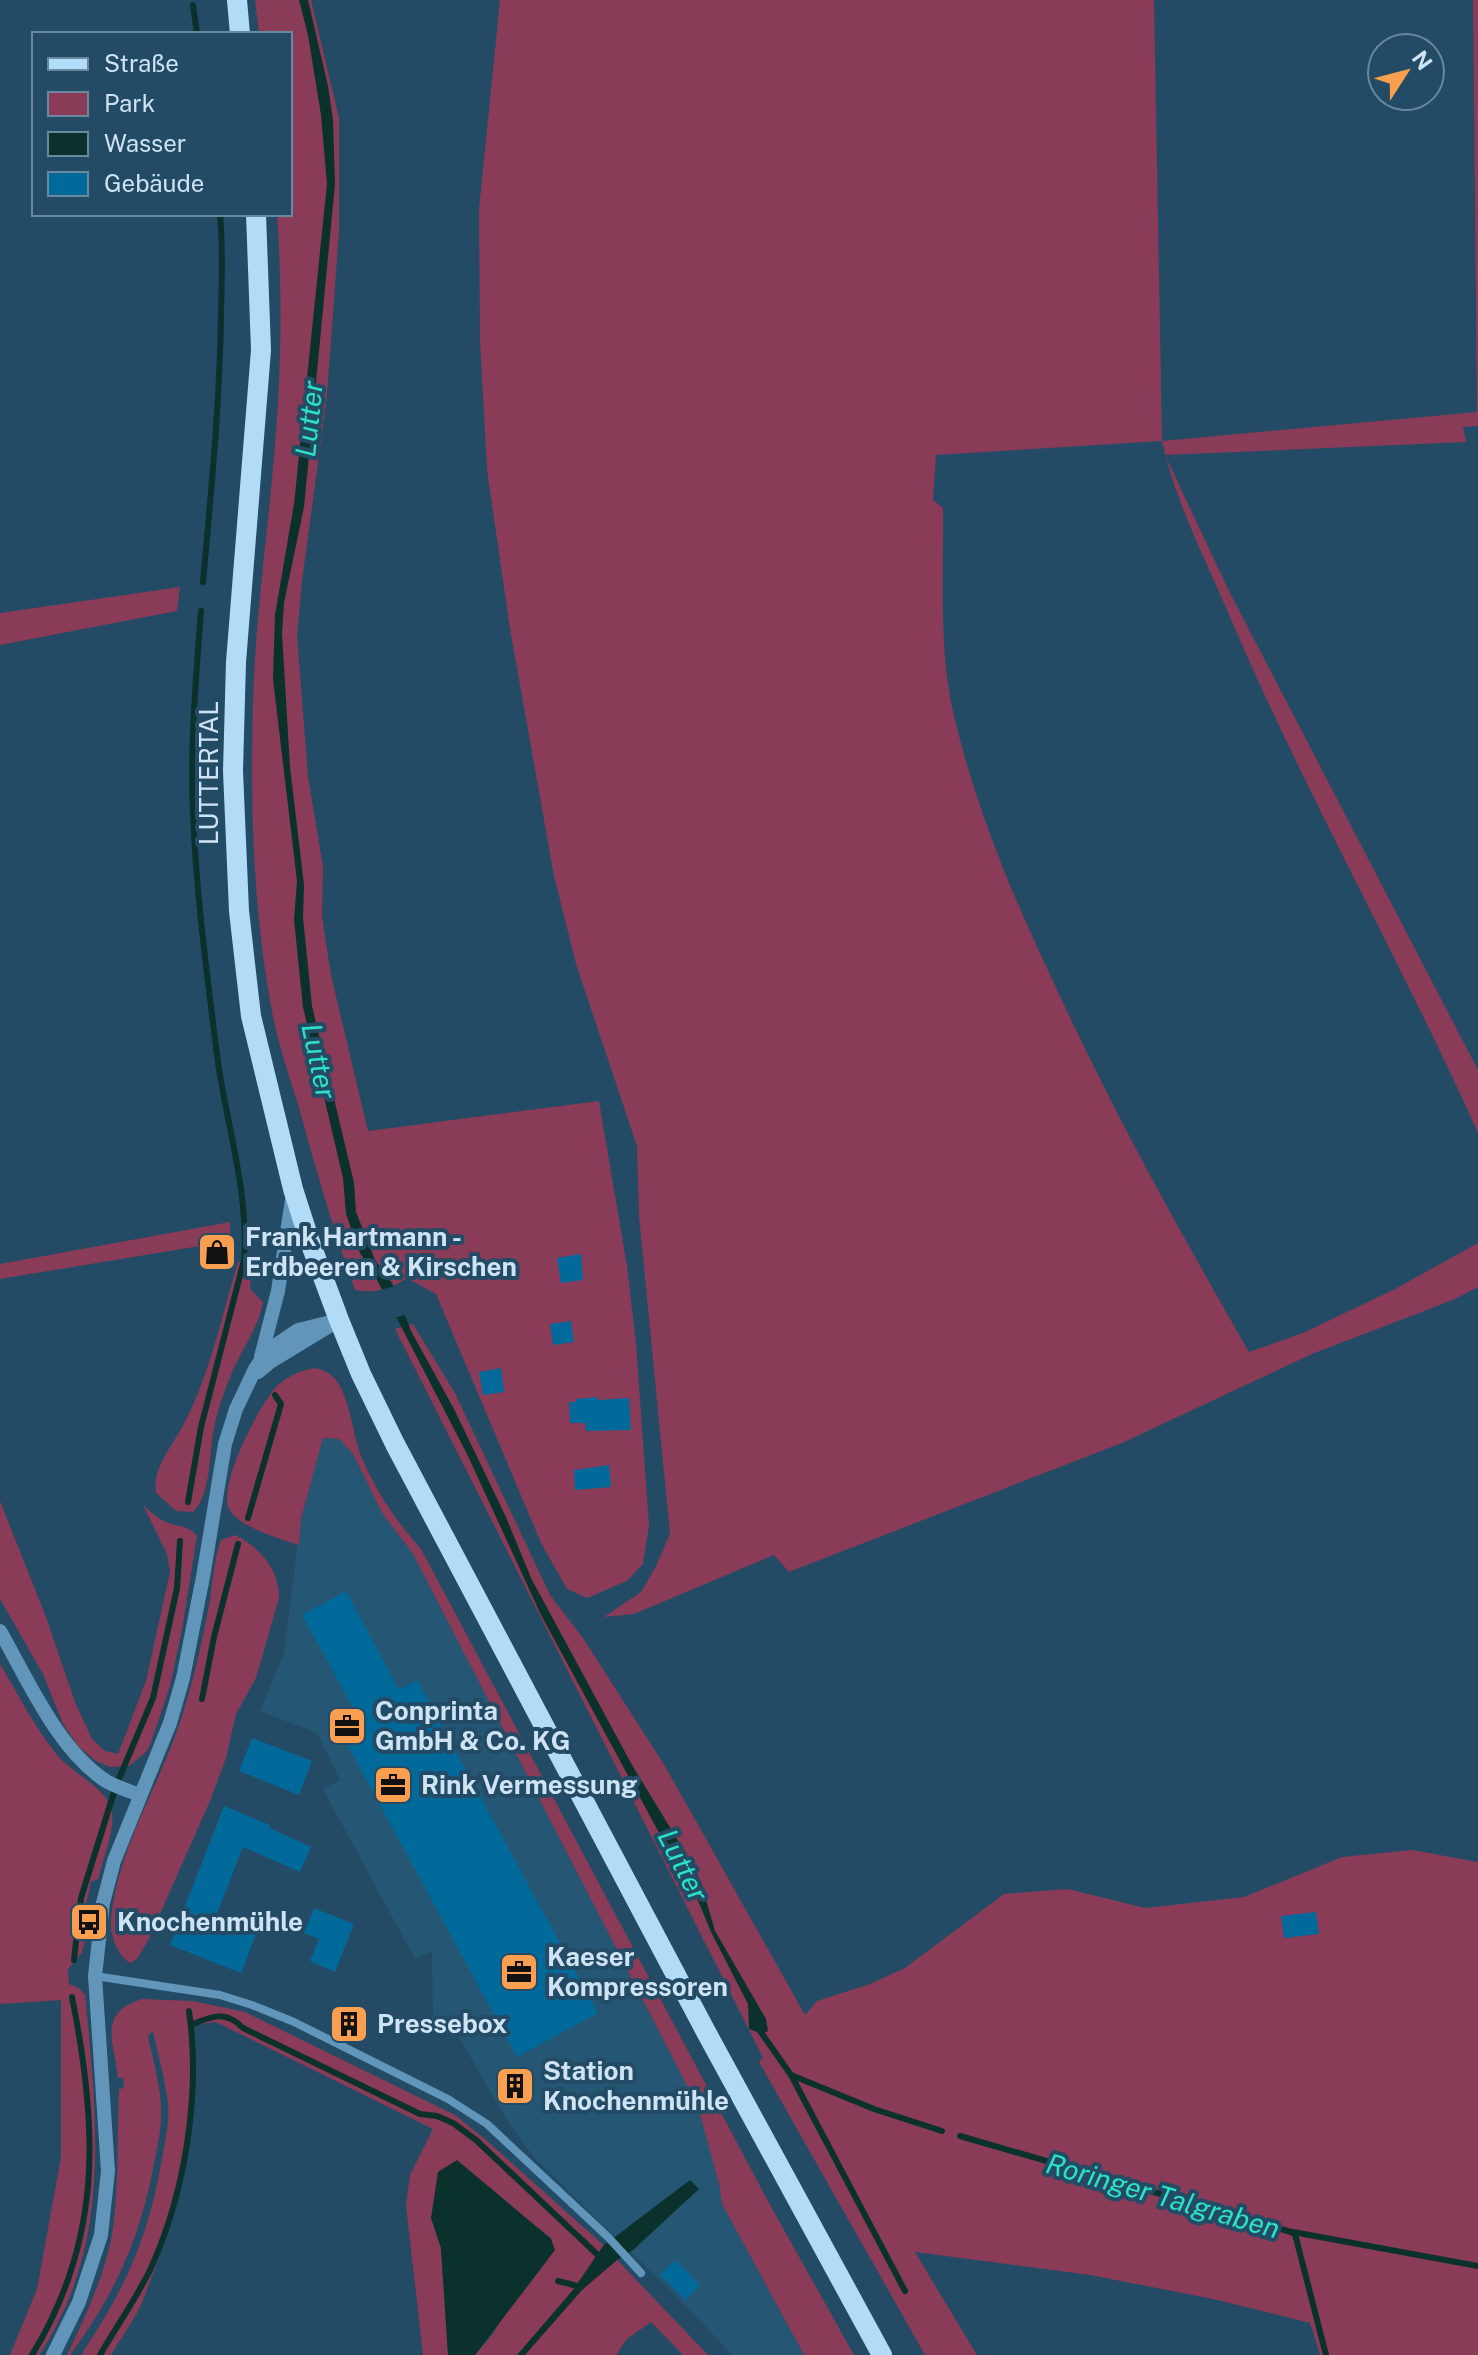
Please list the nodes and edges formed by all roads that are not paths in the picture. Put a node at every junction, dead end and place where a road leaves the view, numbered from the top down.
1 (237, 0) edge
2 (240, 32) edge
3 (256, 216) edge
4 (293, 1189) junction
5 (339, 1320) junction
6 (261, 1359) junction
7 (253, 1378) junction
8 (0, 1631) edge
9 (140, 1795) junction
10 (95, 1976) junction
11 (641, 2273) dead end
12 (53, 2355) edge
13 (882, 2355) edge

1 - 2 main road
3 - 4 main road, LUTTERTAL
4 - 5 main road, LUTTERTAL
4 - 6 street
5 - 6 street
5 - 7 street
5 - 13 main road, LUTTERTAL
6 - 7 street
7 - 9 street
8 - 9 street
9 - 10 street
10 - 11 street
10 - 12 street

